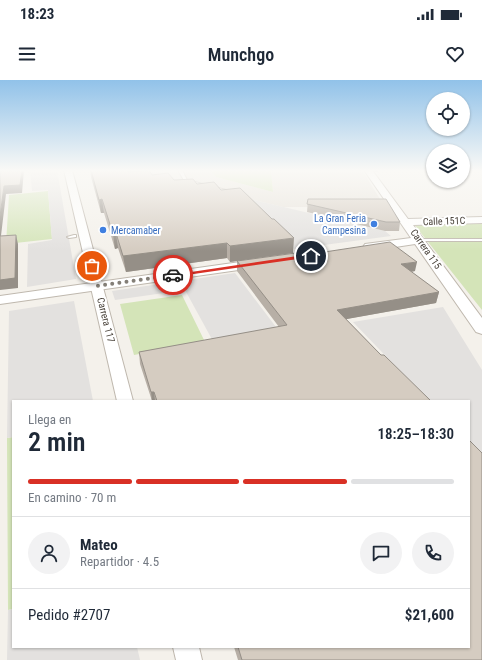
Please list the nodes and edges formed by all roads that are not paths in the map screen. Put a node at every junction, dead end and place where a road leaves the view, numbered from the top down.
1 (75, 197) edge
2 (388, 197) edge
3 (482, 220) edge
4 (406, 222) junction
5 (419, 240) junction
6 (482, 240) edge
7 (357, 249) edge
8 (301, 252) edge
9 (318, 255) edge
10 (273, 261) edge
11 (97, 286) junction
12 (0, 300) edge
13 (482, 330) edge
14 (125, 400) edge
15 (186, 648) edge
16 (189, 660) edge

1 - 11 street, Carrera 117
2 - 4 street, Carrera 115
3 - 4 street, Calle 151C
4 - 5 street, Carrera 115
5 - 6 lane
5 - 7 street
5 - 13 street, Carrera 115
8 - 9 street
10 - 11 street
11 - 12 street
11 - 14 street, Carrera 117
15 - 16 street

